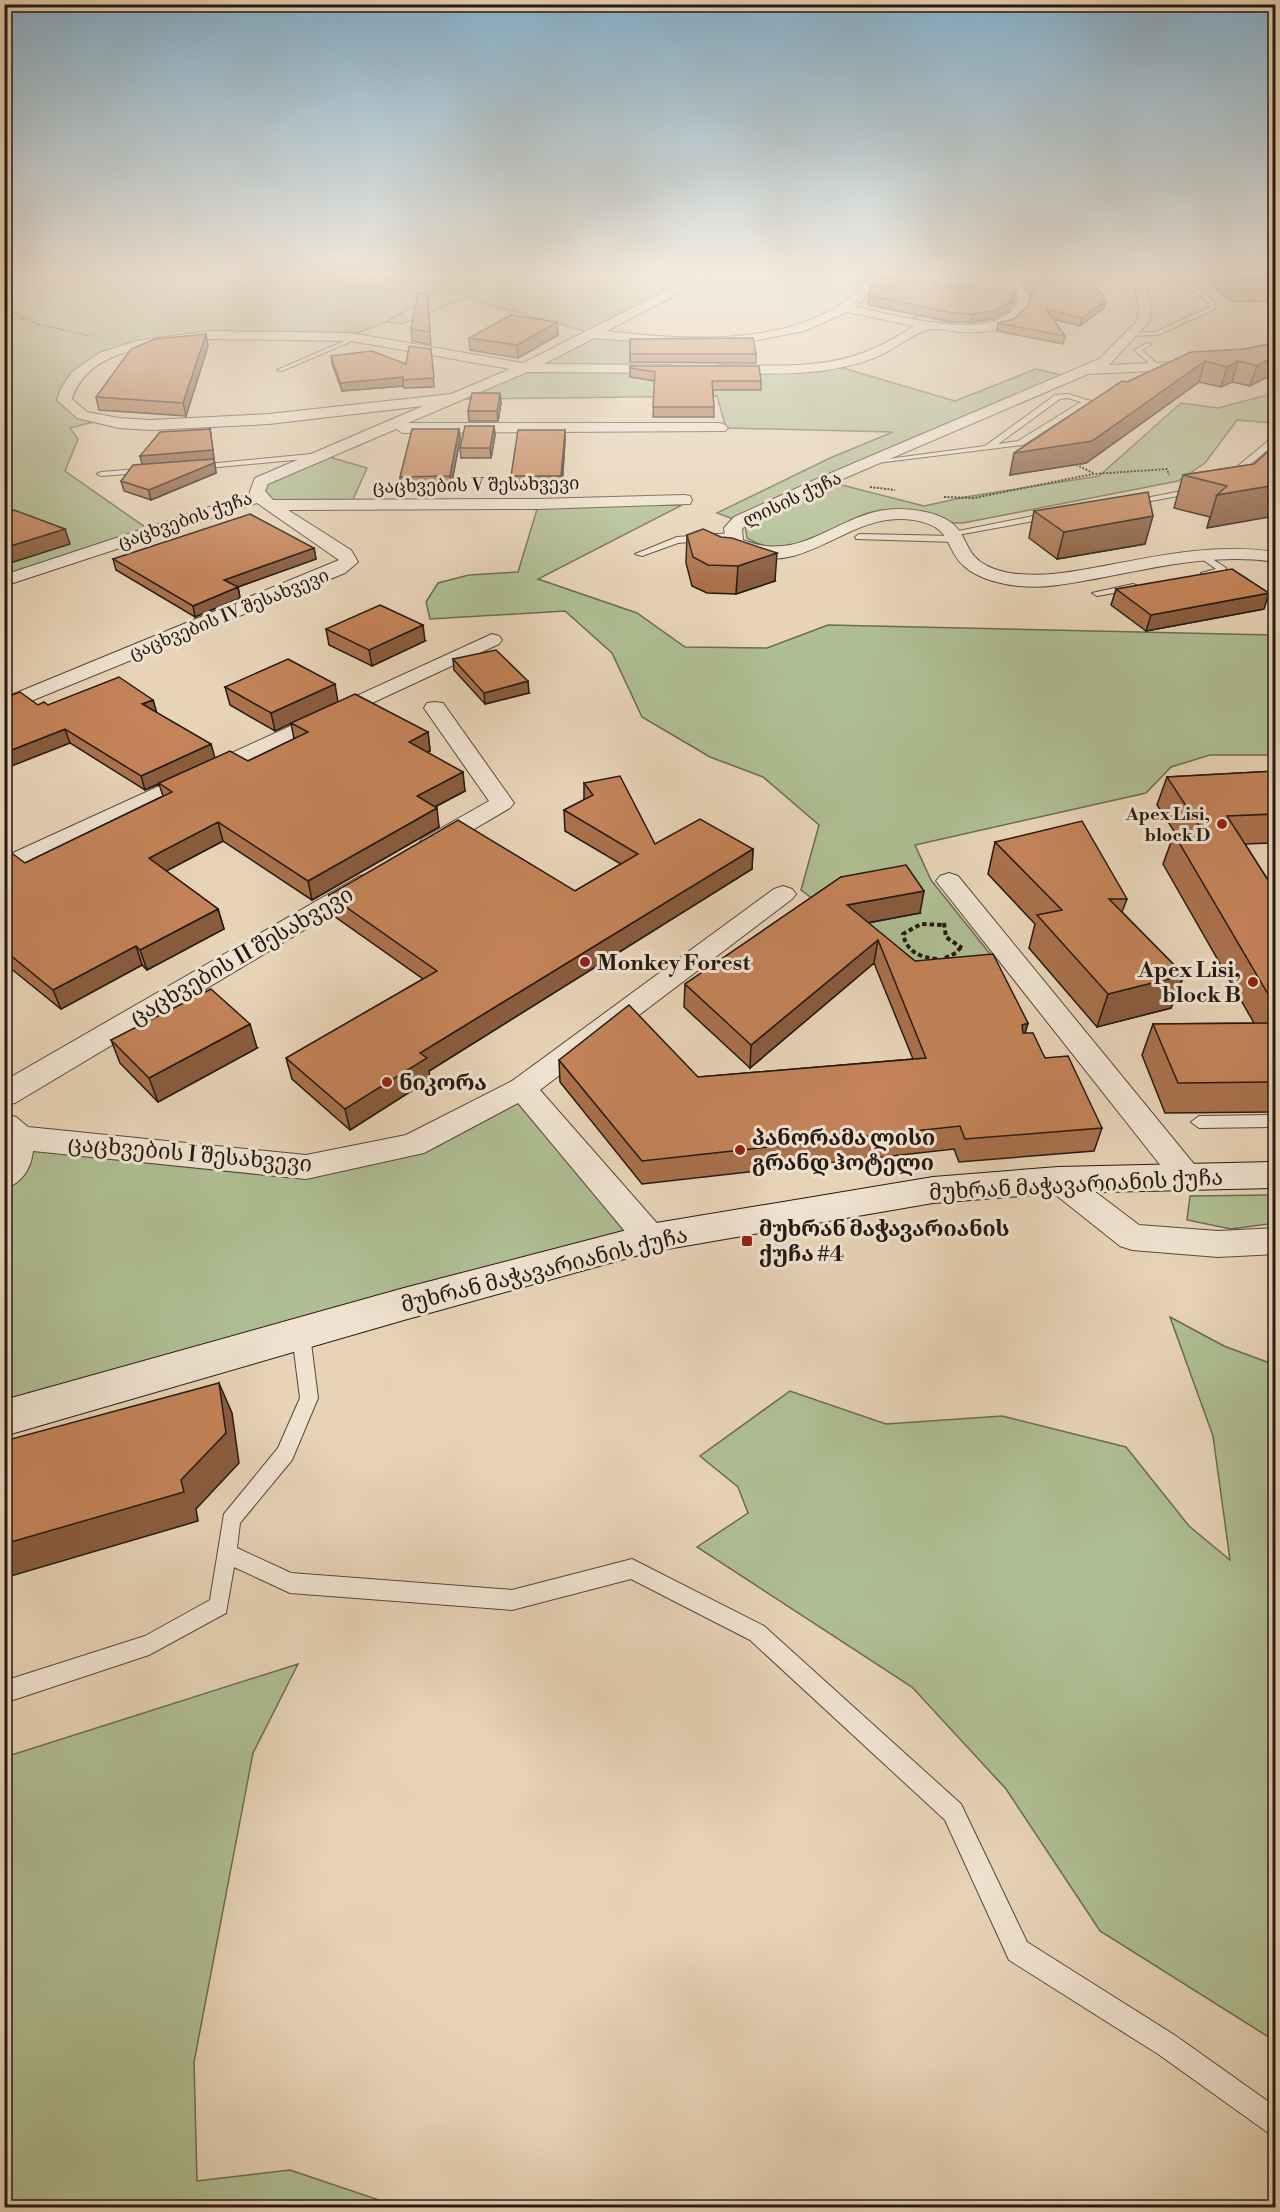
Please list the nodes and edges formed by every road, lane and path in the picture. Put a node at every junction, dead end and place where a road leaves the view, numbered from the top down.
1 (77, 377) edge
2 (504, 377) edge
3 (1067, 377) edge
4 (458, 398) junction
5 (388, 428) junction
6 (720, 428) dead end
7 (1275, 439) edge
8 (987, 448) junction
9 (322, 455) junction
10 (877, 461) junction
11 (1068, 461) edge
12 (183, 468) edge
13 (160, 470) edge
14 (101, 474) dead end
15 (1093, 474) junction
16 (1162, 479) dead end
17 (825, 481) junction
18 (1222, 483) edge
19 (1210, 488) dead end
20 (901, 491) dead end
21 (942, 497) dead end
22 (265, 500) junction
23 (684, 500) dead end
24 (1116, 504) edge
25 (1058, 514) edge
26 (732, 536) junction
27 (954, 536) junction
28 (859, 537) dead end
29 (639, 554) dead end
30 (1202, 555) junction
31 (1275, 557) edge
32 (1198, 576) edge
33 (4, 581) edge
34 (1142, 585) edge
35 (1097, 593) dead end
36 (492, 640) dead end
37 (4, 706) edge
38 (435, 708) dead end
39 (4, 867) edge
40 (949, 881) dead end
41 (783, 894) dead end
42 (943, 925) dead end
43 (961, 947) dead end
44 (522, 1089) junction
45 (4, 1095) edge
46 (1275, 1121) edge
47 (1199, 1122) edge
48 (12, 1131) edge
49 (1275, 1175) edge
50 (4, 1177) edge
51 (1187, 1177) junction
52 (1058, 1180) junction
53 (650, 1238) junction
54 (1275, 1241) edge
55 (301, 1335) junction
56 (4, 1418) edge
57 (226, 1553) junction
58 (4, 1692) edge
59 (1275, 2123) edge

1 - 4 street
2 - 4 street, ცაცხვების ქუჩა
3 - 10 street, ლისის ქუჩა
4 - 5 street, ცაცხვების ქუჩა
5 - 6 street
5 - 9 street, ცაცხვების ქუჩა
7 - 18 lane
8 - 8 lane
8 - 10 lane
9 - 12 lane
9 - 22 street, ცაცხვების ქუჩა
10 - 17 street, ლისის ქუჩა
11 - 15 path
13 - 14 lane
15 - 16 path
15 - 21 path
17 - 20 path
17 - 26 street, ლისის ქუჩა
19 - 24 lane
22 - 23 street, ცაცხვების V შესახვევი
22 - 33 street, ცაცხვების ქუჩა
22 - 37 street, ცაცხვების IV შესახვევი
25 - 27 lane
26 - 27 street, ლისის ქუჩა
26 - 29 lane
27 - 28 lane
27 - 30 street, ლისის ქუჩა
30 - 31 street, ლისის ქუჩა
30 - 32 lane
34 - 35 lane
36 - 39 street
38 - 45 street, ცაცხვების II შესახვევი
40 - 51 street
41 - 44 street, ცაცხვების I შესახვევი
42 - 43 path
44 - 48 street, ცაცხვების I შესახვევი
44 - 53 street
46 - 47 lane
48 - 50 street
49 - 51 main road, მუხრან მაჭავარიანის ქუჩა
51 - 52 main road, მუხრან მაჭავარიანის ქუჩა
52 - 53 main road, მუხრან მაჭავარიანის ქუჩა
52 - 54 street
53 - 55 main road, მუხრან მაჭავარიანის ქუჩა
55 - 56 main road, მუხრან მაჭავარიანის ქუჩა
55 - 57 lane
57 - 58 lane
57 - 59 lane

